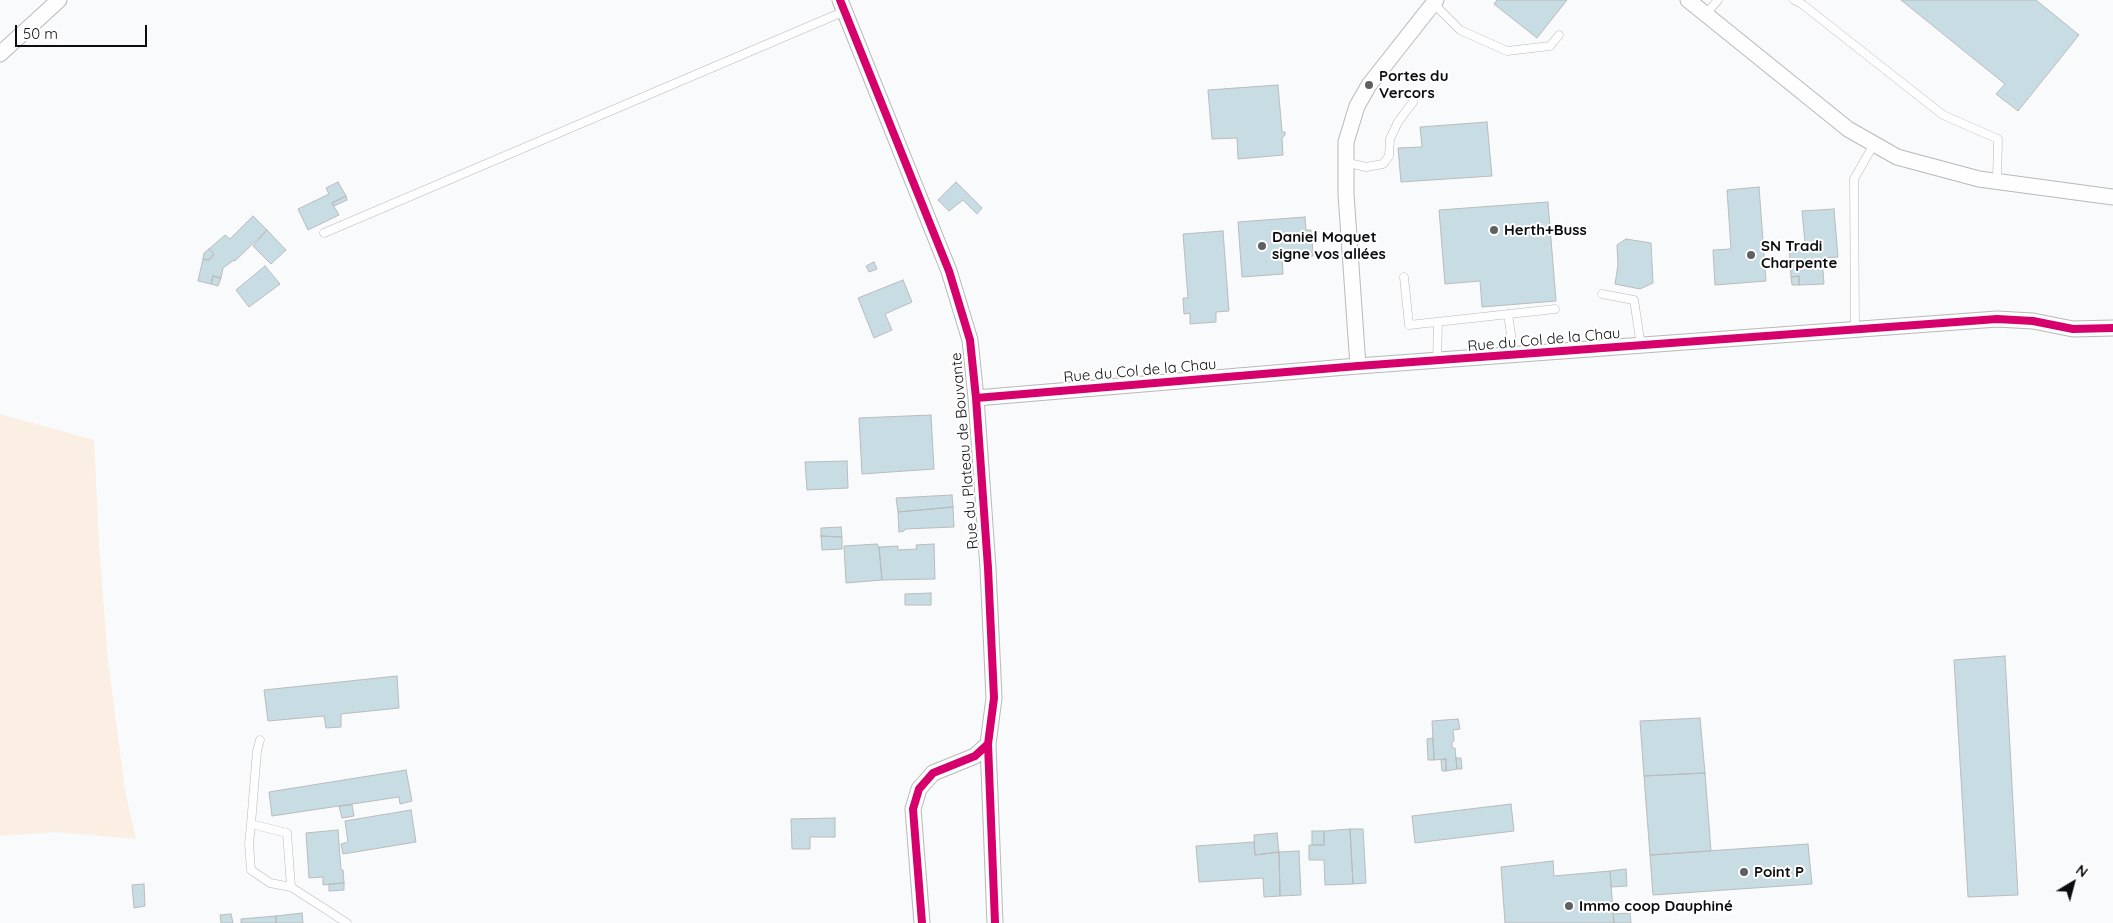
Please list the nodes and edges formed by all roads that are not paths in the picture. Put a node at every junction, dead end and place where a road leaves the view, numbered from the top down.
1 (59, 0) edge
2 (1688, 0) edge
3 (1718, 0) edge
4 (1794, 0) edge
5 (1435, 2) edge
6 (842, 5) edge
7 (1706, 14) junction
8 (1560, 35) dead end
9 (0, 54) edge
10 (1412, 102) dead end
11 (1874, 144) junction
12 (1344, 162) junction
13 (1997, 181) junction
14 (2113, 197) edge
15 (324, 233) dead end
16 (1404, 277) dead end
17 (1602, 294) dead end
18 (1555, 309) dead end
19 (1508, 314) junction
20 (1438, 322) junction
21 (2113, 328) edge
22 (1855, 329) junction
23 (1641, 346) junction
24 (1514, 356) junction
25 (1437, 362) junction
26 (1358, 366) junction
27 (976, 398) junction
28 (260, 740) dead end
29 (988, 744) junction
30 (251, 824) junction
31 (291, 887) junction
32 (347, 923) edge
33 (922, 923) edge
34 (995, 923) edge

1 - 9 street
2 - 7 street
3 - 7 lane
4 - 13 lane
5 - 8 lane
5 - 12 street
6 - 15 lane
6 - 27 street, Rue du Plateau de Bouvante
7 - 11 street
10 - 12 lane
11 - 13 street
11 - 22 lane
12 - 26 street
13 - 14 street
16 - 20 lane
17 - 23 lane
18 - 19 lane
19 - 20 lane
19 - 24 lane
20 - 25 lane
21 - 22 street, Rue du Col de la Chau
22 - 23 street, Rue du Col de la Chau
23 - 24 street, Rue du Col de la Chau
24 - 25 street, Rue du Col de la Chau
25 - 26 street, Rue du Col de la Chau
26 - 27 street, Rue du Col de la Chau
27 - 29 street, Rue du Plateau de Bouvante
28 - 30 lane
29 - 33 street
29 - 34 street, Rue du Plateau de Bouvante
30 - 31 lane
30 - 31 lane
31 - 32 lane

